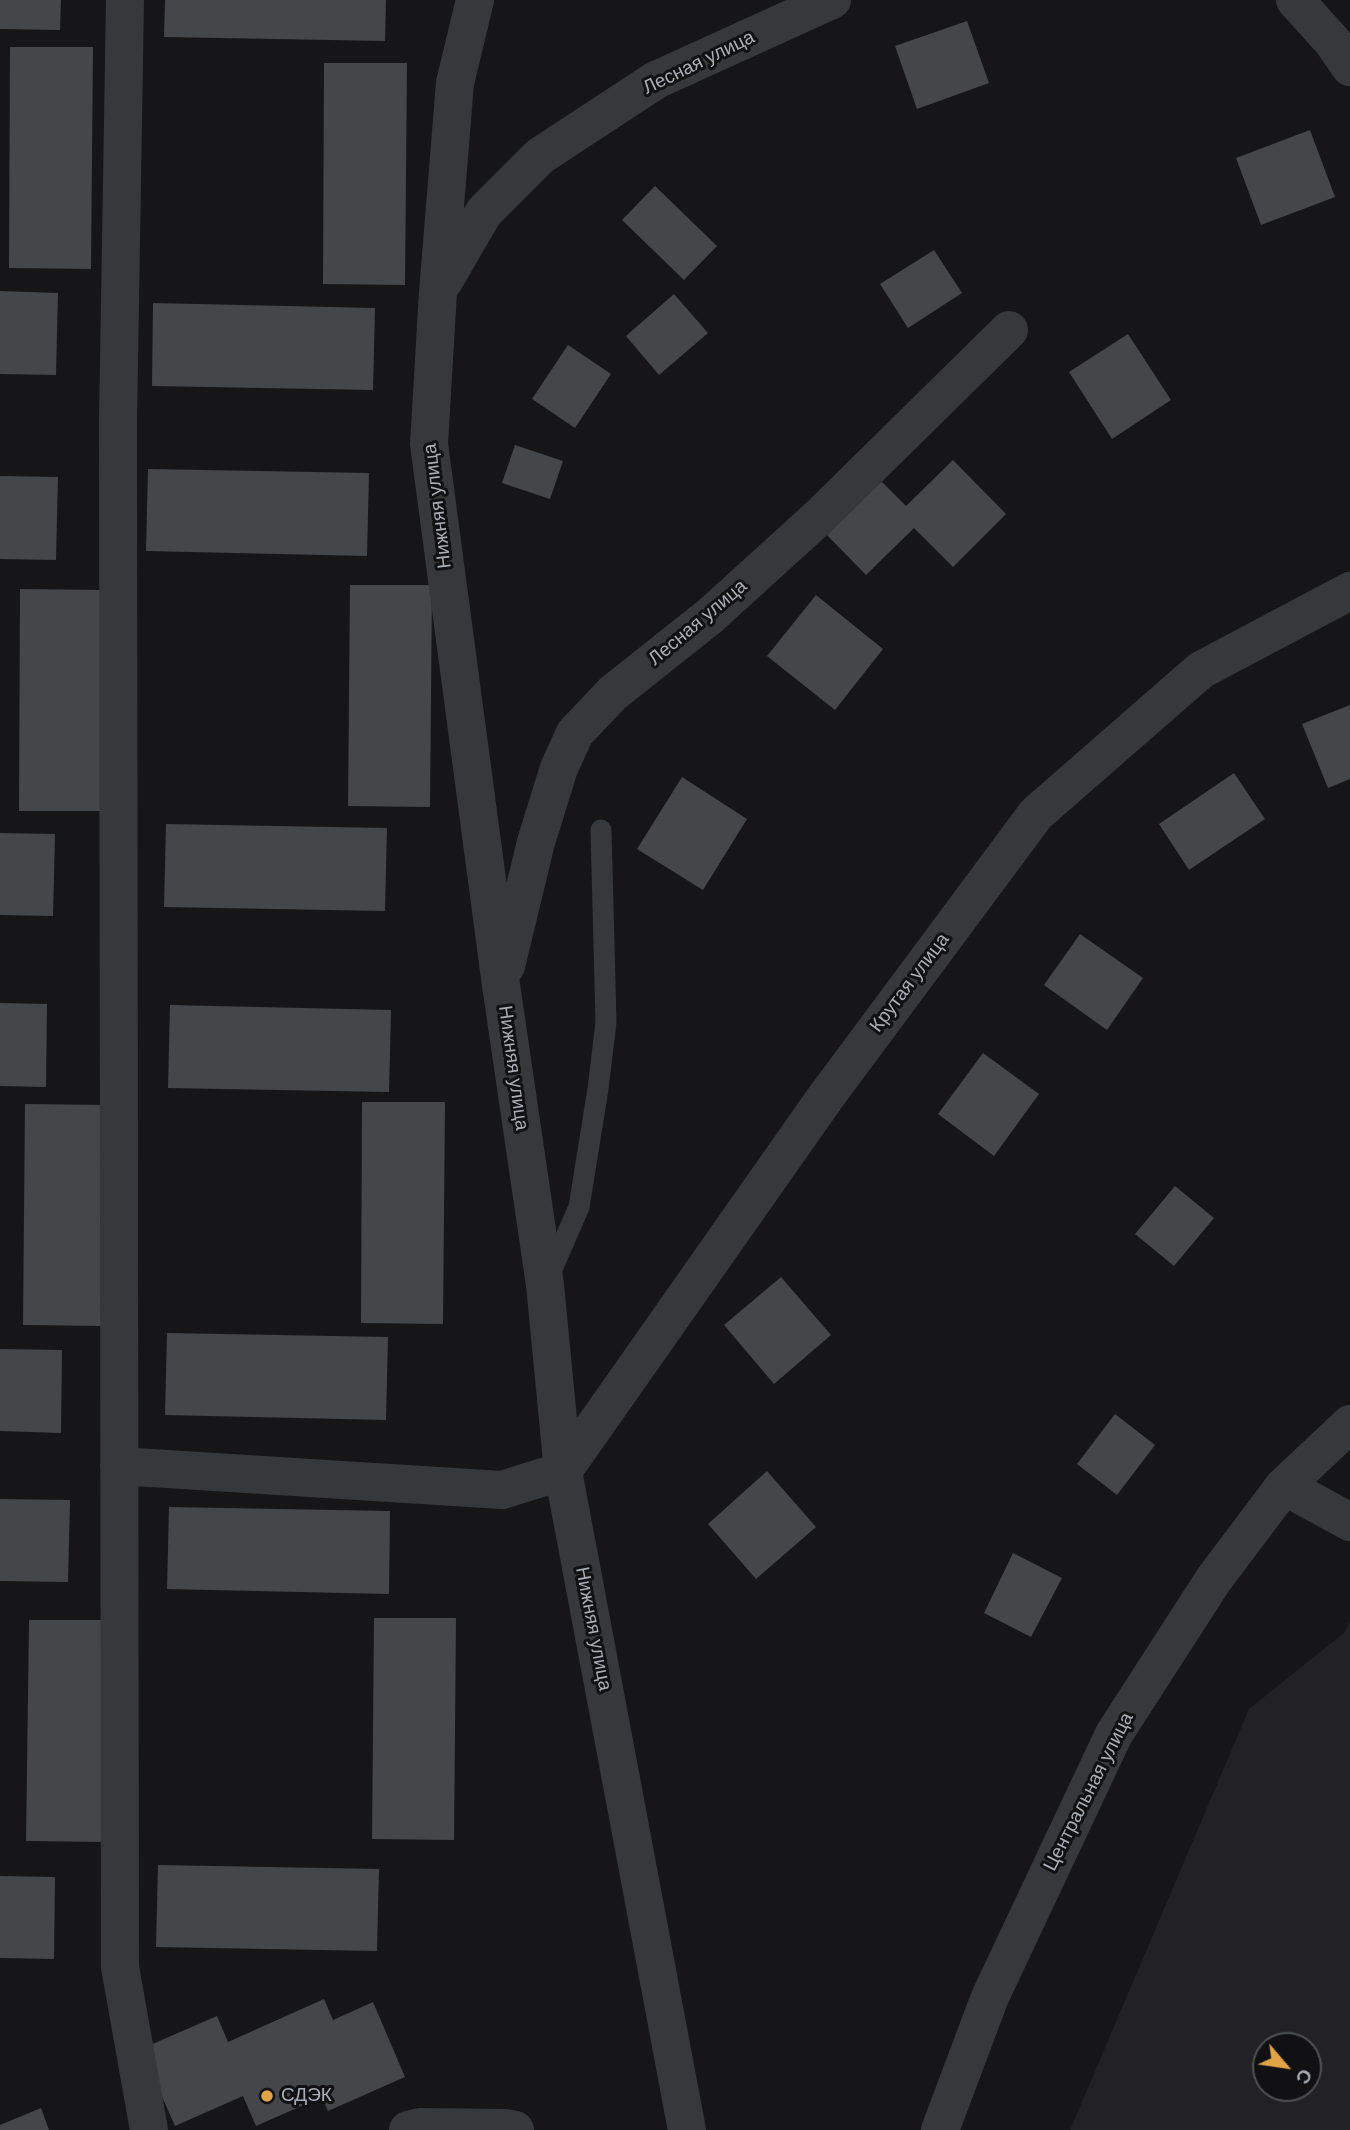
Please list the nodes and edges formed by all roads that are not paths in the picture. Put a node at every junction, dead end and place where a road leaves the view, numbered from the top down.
1 (125, 0) edge
2 (475, 0) edge
3 (832, 0) edge
4 (1295, 0) edge
5 (1350, 67) edge
6 (438, 292) junction
7 (1009, 330) dead end
8 (1350, 591) edge
9 (601, 830) dead end
10 (501, 985) junction
11 (545, 1284) junction
12 (1350, 1424) edge
13 (119, 1466) junction
14 (563, 1471) junction
15 (1284, 1486) junction
16 (1350, 1522) edge
17 (149, 2130) edge
18 (408, 2130) edge
19 (515, 2130) edge
20 (687, 2130) edge
21 (940, 2130) edge

1 - 13 street
2 - 6 street, Нижняя улица
3 - 6 street, Лесная улица
4 - 5 street
6 - 10 street, Нижняя улица
7 - 10 street, Лесная улица
8 - 14 street, Крутая улица
9 - 11 lane
10 - 11 street, Нижняя улица
11 - 14 street, Нижняя улица
12 - 15 street, Центральная улица
13 - 14 street
13 - 17 street
14 - 20 street, Нижняя улица
15 - 16 street
15 - 21 street, Центральная улица
18 - 19 street

